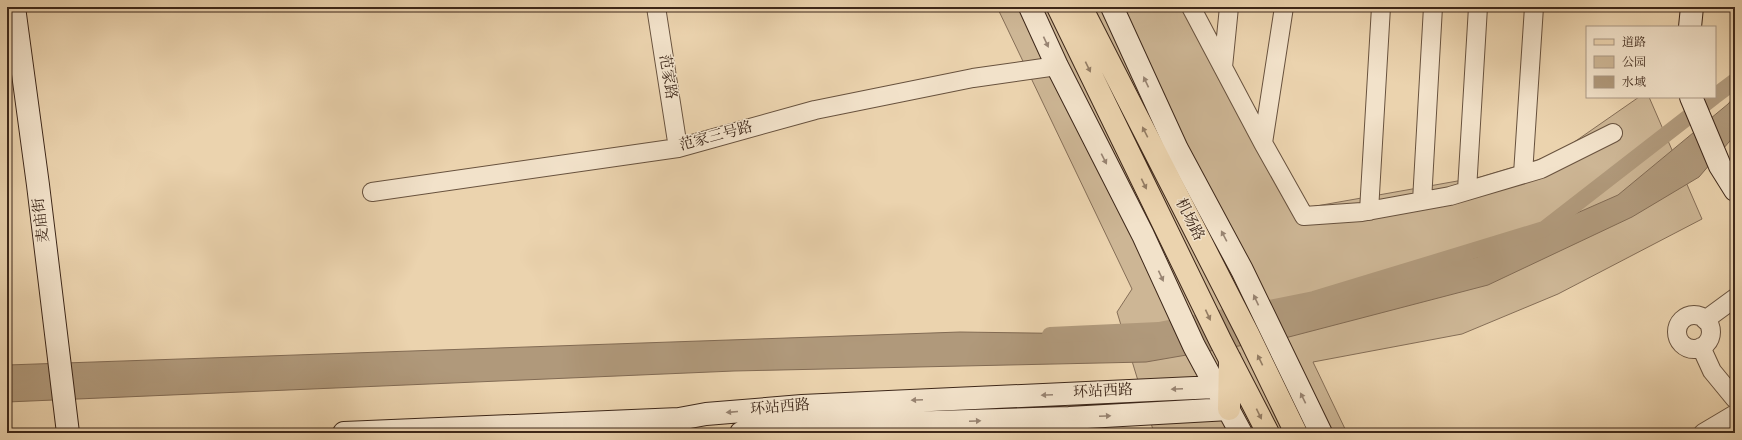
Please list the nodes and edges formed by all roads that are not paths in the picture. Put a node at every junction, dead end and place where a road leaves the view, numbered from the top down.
1 (14, 7) edge
2 (656, 7) edge
3 (1030, 7) edge
4 (1058, 7) edge
5 (1081, 7) edge
6 (1112, 7) edge
7 (1191, 7) edge
8 (1229, 7) edge
9 (1284, 7) edge
10 (1380, 7) edge
11 (1433, 7) edge
12 (1478, 7) edge
13 (1534, 7) edge
14 (1692, 7) edge
15 (1690, 26) edge
16 (1057, 66) junction
17 (1222, 67) junction
18 (1691, 98) edge
19 (1613, 133) dead end
20 (1263, 143) junction
21 (678, 148) junction
22 (1523, 174) junction
23 (1468, 190) junction
24 (1735, 190) edge
25 (372, 192) dead end
26 (1422, 201) junction
27 (1369, 211) junction
28 (1735, 298) edge
29 (1706, 320) junction
30 (1701, 347) junction
31 (1225, 350) junction
32 (1216, 387) junction
33 (1735, 399) edge
34 (1229, 409) junction
35 (1735, 414) edge
36 (707, 424) edge
37 (1070, 425) edge
38 (678, 426) edge
39 (68, 433) edge
40 (344, 433) edge
41 (741, 433) edge
42 (1241, 433) edge
43 (1268, 433) edge
44 (1296, 433) edge
45 (1321, 433) edge
46 (1703, 433) edge

1 - 39 main road, 麦庙街
2 - 21 street, 范家路
3 -> 16 main road
4 -> 31 main road, 机场路
44 -> 5 main road, 机场路
45 -> 6 main road, 机场路
7 - 17 street
8 - 17 street
9 - 20 street
10 - 27 street
11 - 26 street
12 - 23 street
13 - 22 street
14 - 15 main road
16 - 21 street, 范家三号路
16 -> 32 main road
17 - 20 street
18 - 24 main road
19 - 22 street
20 - 27 street
21 - 25 street, 范家三号路
22 - 23 street
23 - 26 street
26 - 27 street
28 - 29 street
29 - 30 street
29 - 30 street
30 - 33 street
31 - 34 main road
31 -> 43 main road, 机场路
32 - 34 main road
32 -> 36 main road, 环站西路
37 -> 34 main road, 环站西路
34 - 42 main road
35 - 46 street
36 - 38 main road, 环站西路
41 -> 37 main road, 环站西路
38 - 40 main road, 环站西路

